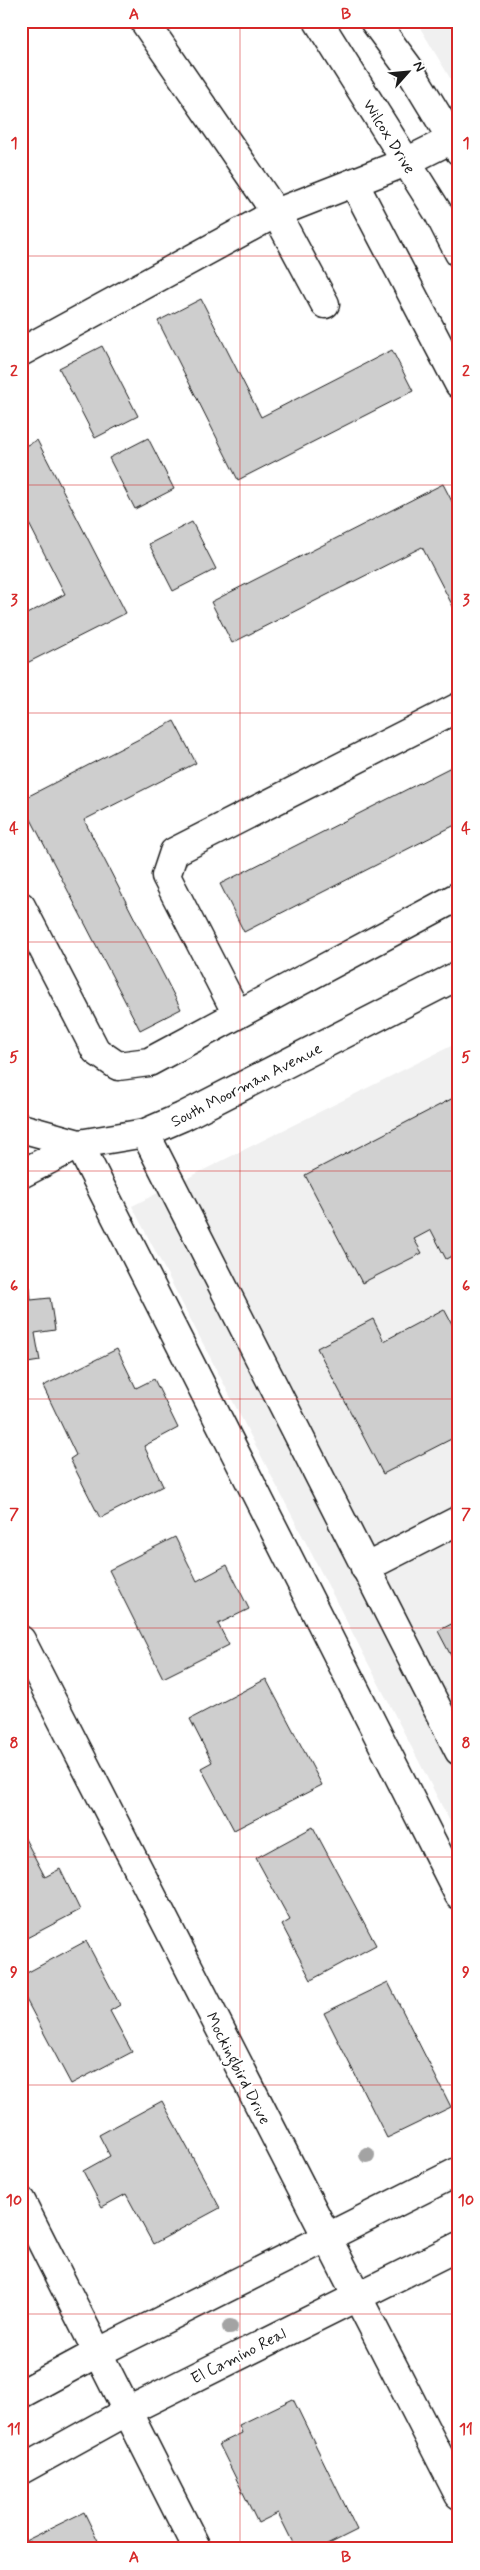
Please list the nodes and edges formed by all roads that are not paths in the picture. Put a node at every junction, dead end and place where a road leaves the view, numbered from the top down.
1 (144, 21) edge
2 (318, 21) edge
3 (374, 21) edge
4 (455, 145) edge
5 (406, 162) junction
6 (354, 183) junction
7 (276, 213) junction
8 (459, 253) edge
9 (326, 304) dead end
10 (21, 352) edge
11 (459, 384) edge
12 (459, 706) edge
13 (459, 896) edge
14 (21, 906) edge
15 (459, 975) edge
16 (237, 1014) junction
17 (21, 1128) edge
18 (144, 1133) junction
19 (79, 1144) junction
20 (21, 1174) edge
21 (459, 1520) edge
22 (365, 1568) junction
23 (21, 1640) edge
24 (459, 1751) edge
25 (459, 1895) edge
26 (459, 2171) edge
27 (21, 2201) edge
28 (326, 2238) junction
29 (459, 2246) edge
30 (355, 2296) junction
31 (97, 2354) junction
32 (21, 2394) edge
33 (126, 2412) junction
34 (21, 2470) edge
35 (459, 2495) edge
36 (196, 2549) edge

1 - 7 street
2 - 5 street, Wilcox Drive
3 - 4 street
4 - 5 street
5 - 6 street
5 - 8 street, Wilcox Drive
6 - 7 street
6 - 11 street
7 - 9 street
7 - 10 street
12 - 16 street
13 - 16 street
14 - 16 street
15 - 18 street, South Moorman Avenue
17 - 19 street, South Moorman Avenue
18 - 19 street, South Moorman Avenue
18 - 22 street
19 - 20 street
19 - 25 street
21 - 22 street
22 - 24 street
23 - 28 street, Mockingbird Drive
26 - 28 street
27 - 31 street
28 - 30 street, Mockingbird Drive
28 - 31 street
29 - 30 street, El Camino Real
30 - 33 street, El Camino Real
30 - 35 street, Mockingbird Drive
31 - 32 street
31 - 33 street
33 - 34 street, El Camino Real
33 - 36 street

